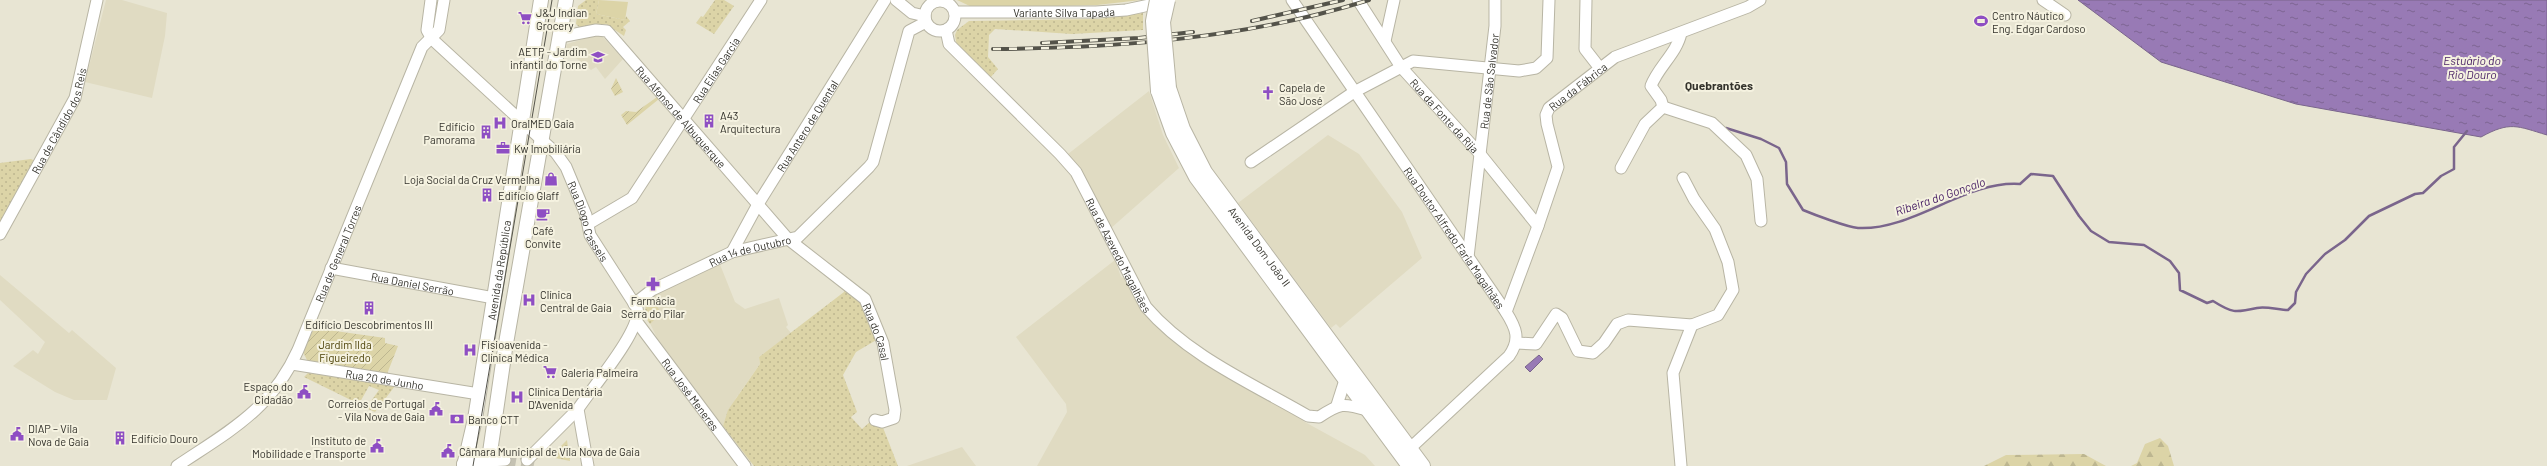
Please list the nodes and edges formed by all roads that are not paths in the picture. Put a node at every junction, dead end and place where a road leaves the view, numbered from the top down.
1 (97, 0) edge
2 (431, 0) edge
3 (444, 0) edge
4 (542, 0) edge
5 (566, 0) edge
6 (761, 0) edge
7 (885, 0) edge
8 (896, 0) edge
9 (1157, 0) edge
10 (1168, 0) edge
11 (1172, 0) edge
12 (1292, 0) edge
13 (1358, 0) edge
14 (1394, 0) edge
15 (1494, 0) edge
16 (1549, 0) edge
17 (1586, 0) edge
18 (1760, 0) edge
19 (2043, 0) edge
20 (944, 1) edge
21 (955, 12) junction
22 (2065, 15) dead end
23 (926, 19) junction
24 (946, 30) junction
25 (1681, 33) junction
26 (560, 37) junction
27 (432, 39) junction
28 (1385, 42) junction
29 (1401, 66) junction
30 (1600, 67) junction
31 (1490, 68) junction
32 (1163, 90) junction
33 (1354, 92) junction
34 (1663, 107) junction
35 (522, 120) junction
36 (684, 120) junction
37 (543, 138) junction
38 (1480, 154) junction
39 (1251, 162) dead end
40 (1622, 168) dead end
41 (1683, 178) dead end
42 (758, 204) junction
43 (1761, 221) dead end
44 (588, 224) junction
45 (1538, 226) junction
46 (0, 234) edge
47 (788, 239) junction
48 (732, 252) junction
49 (1468, 257) junction
50 (331, 268) junction
51 (494, 298) junction
52 (634, 304) junction
53 (1506, 312) junction
54 (637, 322) junction
55 (1692, 325) junction
56 (1517, 343) junction
57 (292, 364) junction
58 (1345, 380) junction
59 (479, 394) junction
60 (1337, 405) junction
61 (578, 409) junction
62 (1367, 410) junction
63 (875, 420) dead end
64 (1406, 457) edge
65 (505, 460) tunnel mouth
66 (527, 460) tunnel mouth
67 (489, 463) edge
68 (464, 465) edge
69 (177, 466) edge
70 (588, 466) edge
71 (745, 466) edge
72 (1423, 466) edge
73 (1681, 466) edge

1 - 46 street, Rua de Cândido dos Reis
2 - 27 street
3 - 27 street, Rua de General Torres
4 - 35 main road, Avenida da República
5 - 26 main road, Avenida da República
6 - 36 street, Rua Elias Garcia
7 - 42 street, Rua Antero de Quental
8 - 23 street
9 - 32 main road, Avenida Dom João II, bridge
10 - 32 main road, Avenida Dom João II, bridge
11 - 21 street, Variante Silva Tapada
12 - 33 street, Rua Doutor Alfredo Faria Magalhães
13 - 28 street, Rua da Fonte da Rija
14 - 28 street
15 - 31 street, Rua de São Salvador
16 - 31 street
17 - 30 street
18 - 25 street, Rua da Fábrica
19 - 22 street
20 - 21 street
20 - 23 street
21 - 24 street
23 - 24 street
23 - 47 street, Rua 14 de Outubro
24 - 60 street, Rua de Azevedo Magalhães
25 - 30 street, Rua da Fábrica
25 - 34 street
26 - 36 street, Rua Afonso de Albuquerque
26 - 37 main road, Avenida da República
27 - 35 street
27 - 50 street, Rua de General Torres
28 - 29 street, Rua da Fonte da Rija
29 - 31 street
29 - 33 street
29 - 38 street, Rua da Fonte da Rija
30 - 45 street, Rua da Fábrica
31 - 38 street, Rua de São Salvador
32 - 58 main road, Avenida Dom João II
32 - 64 main road, Avenida Dom João II
33 - 39 street
33 - 49 street, Rua Doutor Alfredo Faria Magalhães
34 - 40 street
34 - 43 street
35 - 37 street
35 - 51 main road, Avenida da República
36 - 42 street, Rua Afonso de Albuquerque
36 - 44 street, Rua Elias Garcia
37 - 44 street, Rua Diogo Cassels
37 - 67 main road, Avenida da República
38 - 45 street, Rua da Fonte da Rija
38 - 49 street, Rua de São Salvador
41 - 55 street
42 - 47 street, Rua Afonso de Albuquerque
42 - 48 street, Rua Antero de Quental
44 - 52 street, Rua Diogo Cassels
45 - 53 street, Rua da Fábrica
47 - 48 street, Rua 14 de Outubro
47 - 63 street, Rua do Casal
48 - 52 street, Rua 14 de Outubro
49 - 53 street, Rua Doutor Alfredo Faria Magalhães
50 - 51 street, Rua Daniel Serrão
50 - 57 street, Rua de General Torres
51 - 59 main road, Avenida da República
52 - 54 street
53 - 56 street, Rua Doutor Alfredo Faria Magalhães
54 - 61 street
54 - 71 street, Rua José Meneres
55 - 56 street
55 - 73 street
56 - 64 street
57 - 59 street, Rua 20 de Junho
57 - 69 street, Rua de General Torres
58 - 60 street
58 - 62 main road, Avenida Dom João II
59 - 68 main road, Avenida da República
60 - 62 street
61 - 66 street
61 - 70 street
62 - 64 main road, Avenida Dom João II
64 - 72 main road, Avenida Dom João II
65 - 67 street
67 - 68 main road

